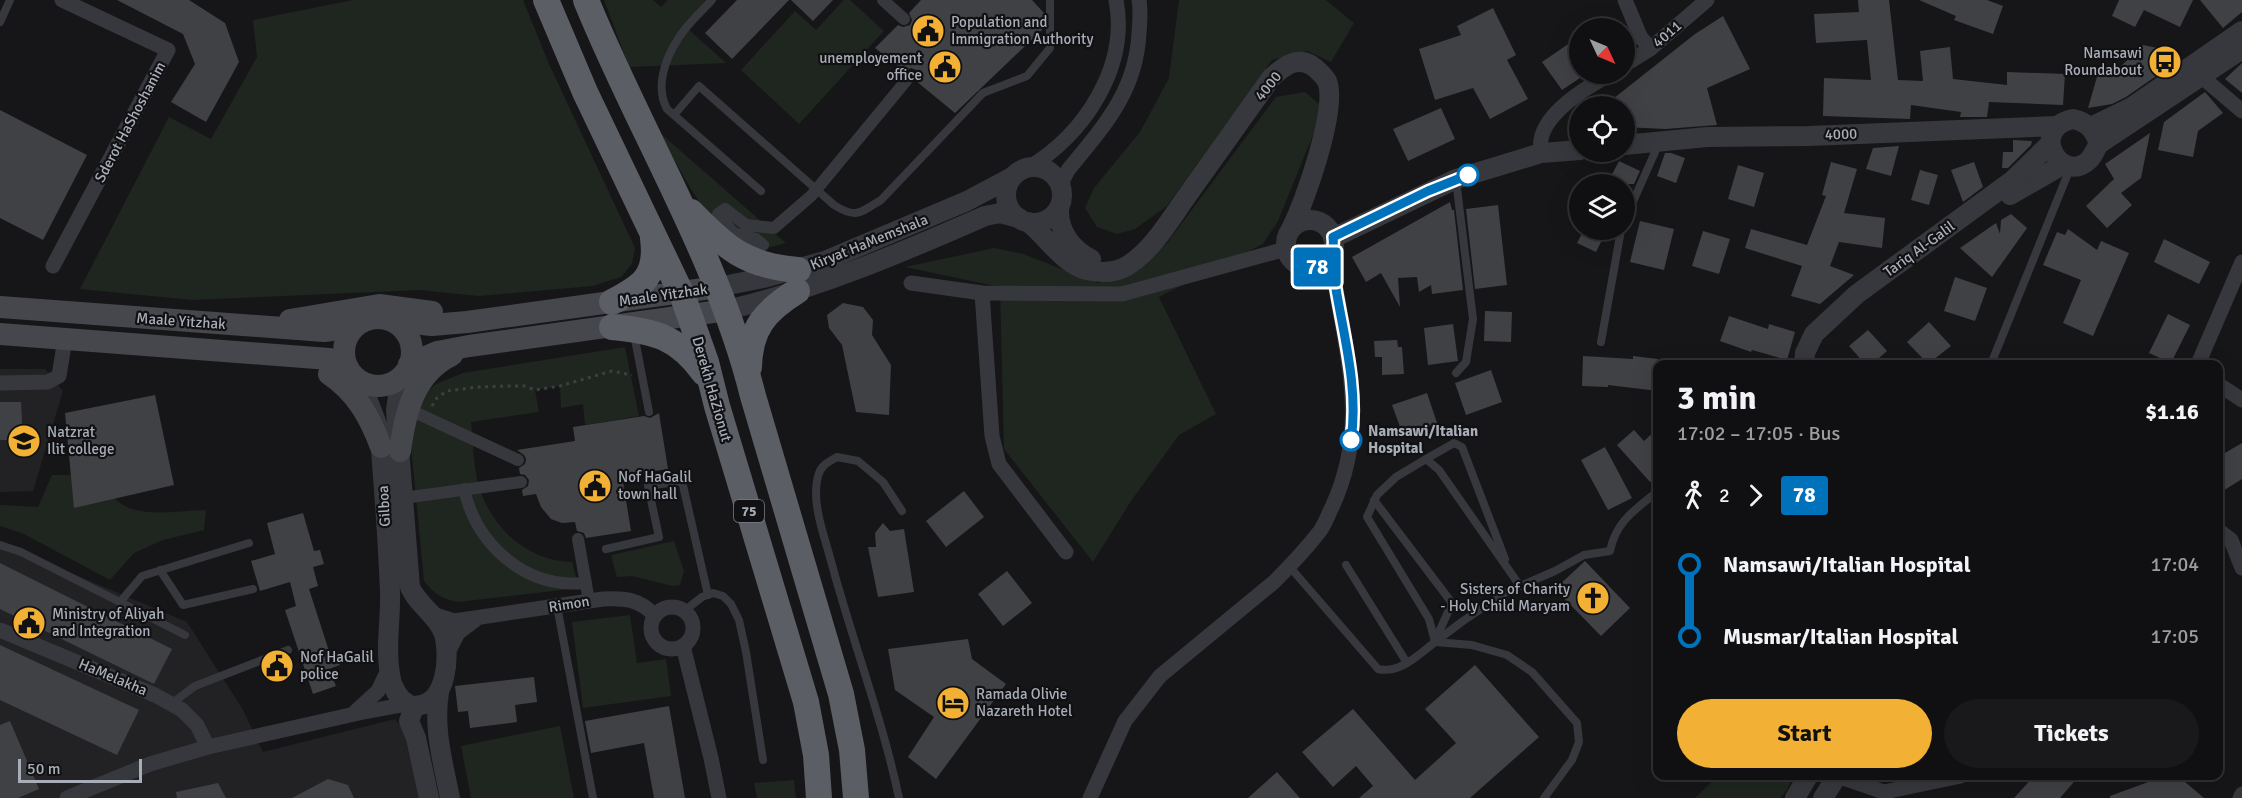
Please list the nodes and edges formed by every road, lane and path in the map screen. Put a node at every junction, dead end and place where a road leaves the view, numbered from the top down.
1 (10, 0) edge
2 (62, 0) edge
3 (546, 0) edge
4 (586, 0) edge
5 (712, 0) edge
6 (883, 0) edge
7 (1050, 0) edge
8 (1116, 0) edge
9 (1139, 0) edge
10 (1625, 0) edge
11 (1707, 0) edge
12 (903, 19) dead end
13 (0, 22) edge
14 (2242, 31) edge
15 (1650, 49) junction
16 (2242, 49) edge
17 (1635, 58) edge
18 (910, 76) dead end
19 (2202, 77) junction
20 (1594, 84) edge
21 (2242, 111) edge
22 (674, 115) junction
23 (2054, 135) junction
24 (2095, 135) junction
25 (1659, 142) junction
26 (1635, 144) edge
27 (1569, 151) edge
28 (1541, 153) junction
29 (2067, 165) junction
30 (1020, 172) junction
31 (1456, 179) junction
32 (1309, 185) junction
33 (817, 189) junction
34 (761, 191) dead end
35 (1635, 197) edge
36 (678, 198) junction
37 (1060, 200) junction
38 (1023, 220) junction
39 (1317, 220) junction
40 (960, 227) junction
41 (1292, 227) junction
42 (652, 232) junction
43 (1160, 233) junction
44 (1333, 237) junction
45 (718, 239) junction
46 (1619, 240) edge
47 (1054, 248) junction
48 (1286, 249) junction
49 (2242, 262) edge
50 (54, 266) dead end
51 (1315, 268) junction
52 (797, 280) junction
53 (911, 283) dead end
54 (982, 293) junction
55 (723, 298) junction
56 (686, 304) junction
57 (0, 308) edge
58 (619, 319) junction
59 (486, 320) junction
60 (393, 321) junction
61 (362, 322) junction
62 (250, 326) junction
63 (0, 334) edge
64 (65, 339) junction
65 (1601, 342) dead end
66 (469, 346) junction
67 (284, 356) junction
68 (1804, 360) edge
69 (1814, 360) edge
70 (1992, 360) edge
71 (2200, 360) edge
72 (406, 369) junction
73 (1456, 373) dead end
74 (354, 374) junction
75 (642, 376) junction
76 (748, 379) junction
77 (711, 381) junction
78 (0, 383) edge
79 (2223, 387) edge
80 (2242, 400) edge
81 (649, 412) dead end
82 (417, 413) junction
83 (390, 449) junction
84 (1426, 459) junction
85 (518, 460) dead end
86 (521, 482) dead end
87 (464, 489) junction
88 (1653, 495) edge
89 (403, 498) junction
90 (1374, 500) junction
91 (902, 511) dead end
92 (2223, 534) edge
93 (578, 539) dead end
94 (249, 543) dead end
95 (0, 545) edge
96 (606, 549) dead end
97 (1066, 552) dead end
98 (1346, 565) dead end
99 (1290, 566) junction
100 (2242, 568) edge
101 (160, 570) junction
102 (1509, 570) junction
103 (586, 583) junction
104 (1520, 586) junction
105 (253, 589) dead end
106 (708, 595) junction
107 (589, 601) junction
108 (120, 602) junction
109 (557, 606) junction
110 (684, 611) junction
111 (428, 612) junction
112 (655, 616) junction
113 (477, 618) junction
114 (0, 630) edge
115 (185, 635) dead end
116 (388, 635) junction
117 (1435, 642) junction
118 (683, 645) junction
119 (288, 650) dead end
120 (446, 656) junction
121 (1407, 663) junction
122 (389, 668) junction
123 (439, 692) junction
124 (171, 704) junction
125 (411, 705) junction
126 (351, 715) junction
127 (208, 747) junction
128 (763, 760) dead end
129 (1806, 780) edge
130 (1834, 780) edge
131 (1846, 780) edge
132 (1944, 780) edge
133 (2242, 794) edge
134 (1882, 795) edge
135 (66, 798) edge
136 (429, 798) edge
137 (450, 798) edge
138 (592, 798) edge
139 (719, 798) edge
140 (819, 798) edge
141 (856, 798) edge
142 (899, 798) edge
143 (1090, 798) edge
144 (1544, 798) edge
145 (1795, 798) edge
146 (1823, 798) edge
147 (2240, 798) edge

1 - 13 lane
2 - 50 street, Sderot HaShoshanim
3 - 42 highway, Derekh HaZionut / 75
4 - 36 highway, 75
5 - 22 lane
6 - 12 street
7 - 33 lane
8 - 30 street, Kiryat HaMemshala
9 - 37 street
10 - 15 street
11 - 15 street, 4011
14 - 24 street
15 - 17 street, 4011
16 - 19 street
18 - 33 street
19 - 21 street
19 - 24 street
20 - 28 street
22 - 33 lane
22 - 34 lane
23 - 24 street
23 - 25 street, 4000
23 - 29 street
23 - 68 street, Tariq Al-Galil
24 - 29 street
25 - 26 street, 4000
25 - 35 lane
27 - 28 street
28 - 31 street
29 - 69 street, Tariq Al-Galil
29 - 70 lane
30 - 37 street
30 - 38 street
30 - 52 street, Kiryat HaMemshala
31 - 44 street
31 - 73 lane
32 - 39 street, 4000
32 - 41 street, 4000
32 - 43 street, 4000
33 - 45 street
36 - 45 highway
36 - 55 highway, 75
37 - 38 street
37 - 43 street, 4000
38 - 40 street, Kiryat HaMemshala
38 - 47 street, 4000
39 - 41 street
39 - 44 street, 4000
40 - 47 street
40 - 52 street, Kiryat HaMemshala
41 - 48 street, 4000
42 - 56 highway, Derekh HaZionut / 75
42 - 58 highway
43 - 47 street, 4000
44 - 51 street
45 - 52 highway
46 - 65 lane
48 - 51 street
48 - 54 street
49 - 71 street
51 - 99 street
52 - 55 street, Kiryat HaMemshala
52 - 76 highway
53 - 54 street
54 - 97 street
55 - 56 main road, Maale Yitzhak
55 - 76 highway, 75
56 - 58 main road, Maale Yitzhak
56 - 77 highway, Derekh HaZionut / 75
57 - 62 main road, Maale Yitzhak
58 - 59 main road, Maale Yitzhak
58 - 66 main road, Maale Yitzhak
58 - 75 lane
58 - 77 highway
59 - 60 main road, Maale Yitzhak
59 - 62 main road
60 - 61 main road
60 - 72 main road
61 - 62 main road, Maale Yitzhak
61 - 74 main road
63 - 64 main road, Maale Yitzhak
64 - 67 main road, Maale Yitzhak
64 - 78 street
66 - 72 main road, Maale Yitzhak
66 - 82 main road
67 - 74 main road, Maale Yitzhak
67 - 83 main road
72 - 74 main road
72 - 83 street, Gilboa
74 - 83 street, Gilboa
75 - 81 lane
75 - 82 path
76 - 141 highway, 75
77 - 140 highway, Derekh HaZionut / 75
79 - 80 street
82 - 83 main road
82 - 85 street
83 - 89 street, Gilboa
83 - 116 street, Gilboa
84 - 90 lane
84 - 102 lane
84 - 102 lane
86 - 87 street
87 - 89 street
87 - 103 street
88 - 104 lane
89 - 111 street, Gilboa
90 - 117 lane
90 - 117 lane
91 - 142 lane
92 - 100 street
93 - 103 street
94 - 101 lane
95 - 108 lane
96 - 106 lane
98 - 121 lane
99 - 121 lane
99 - 143 street
101 - 105 lane
101 - 108 lane
102 - 104 lane
103 - 107 street
104 - 117 lane
106 - 110 lane
106 - 128 lane
107 - 109 street, Rimon
107 - 112 street, Rimon
108 - 115 lane
109 - 113 street, Rimon
109 - 138 lane
110 - 112 street
110 - 118 street
111 - 113 street, Rimon
111 - 116 street
111 - 120 street
112 - 118 street
113 - 120 street
114 - 124 street, HaMelakha
116 - 122 street
117 - 121 lane
117 - 144 lane
118 - 139 street
119 - 124 lane
120 - 123 street
122 - 125 street
122 - 126 street
123 - 125 street
123 - 137 street
124 - 127 street, HaMelakha
125 - 126 street
125 - 136 street
126 - 127 street
127 - 135 street
129 - 145 street
130 - 146 street
131 - 134 street
132 - 134 street
133 - 147 street

